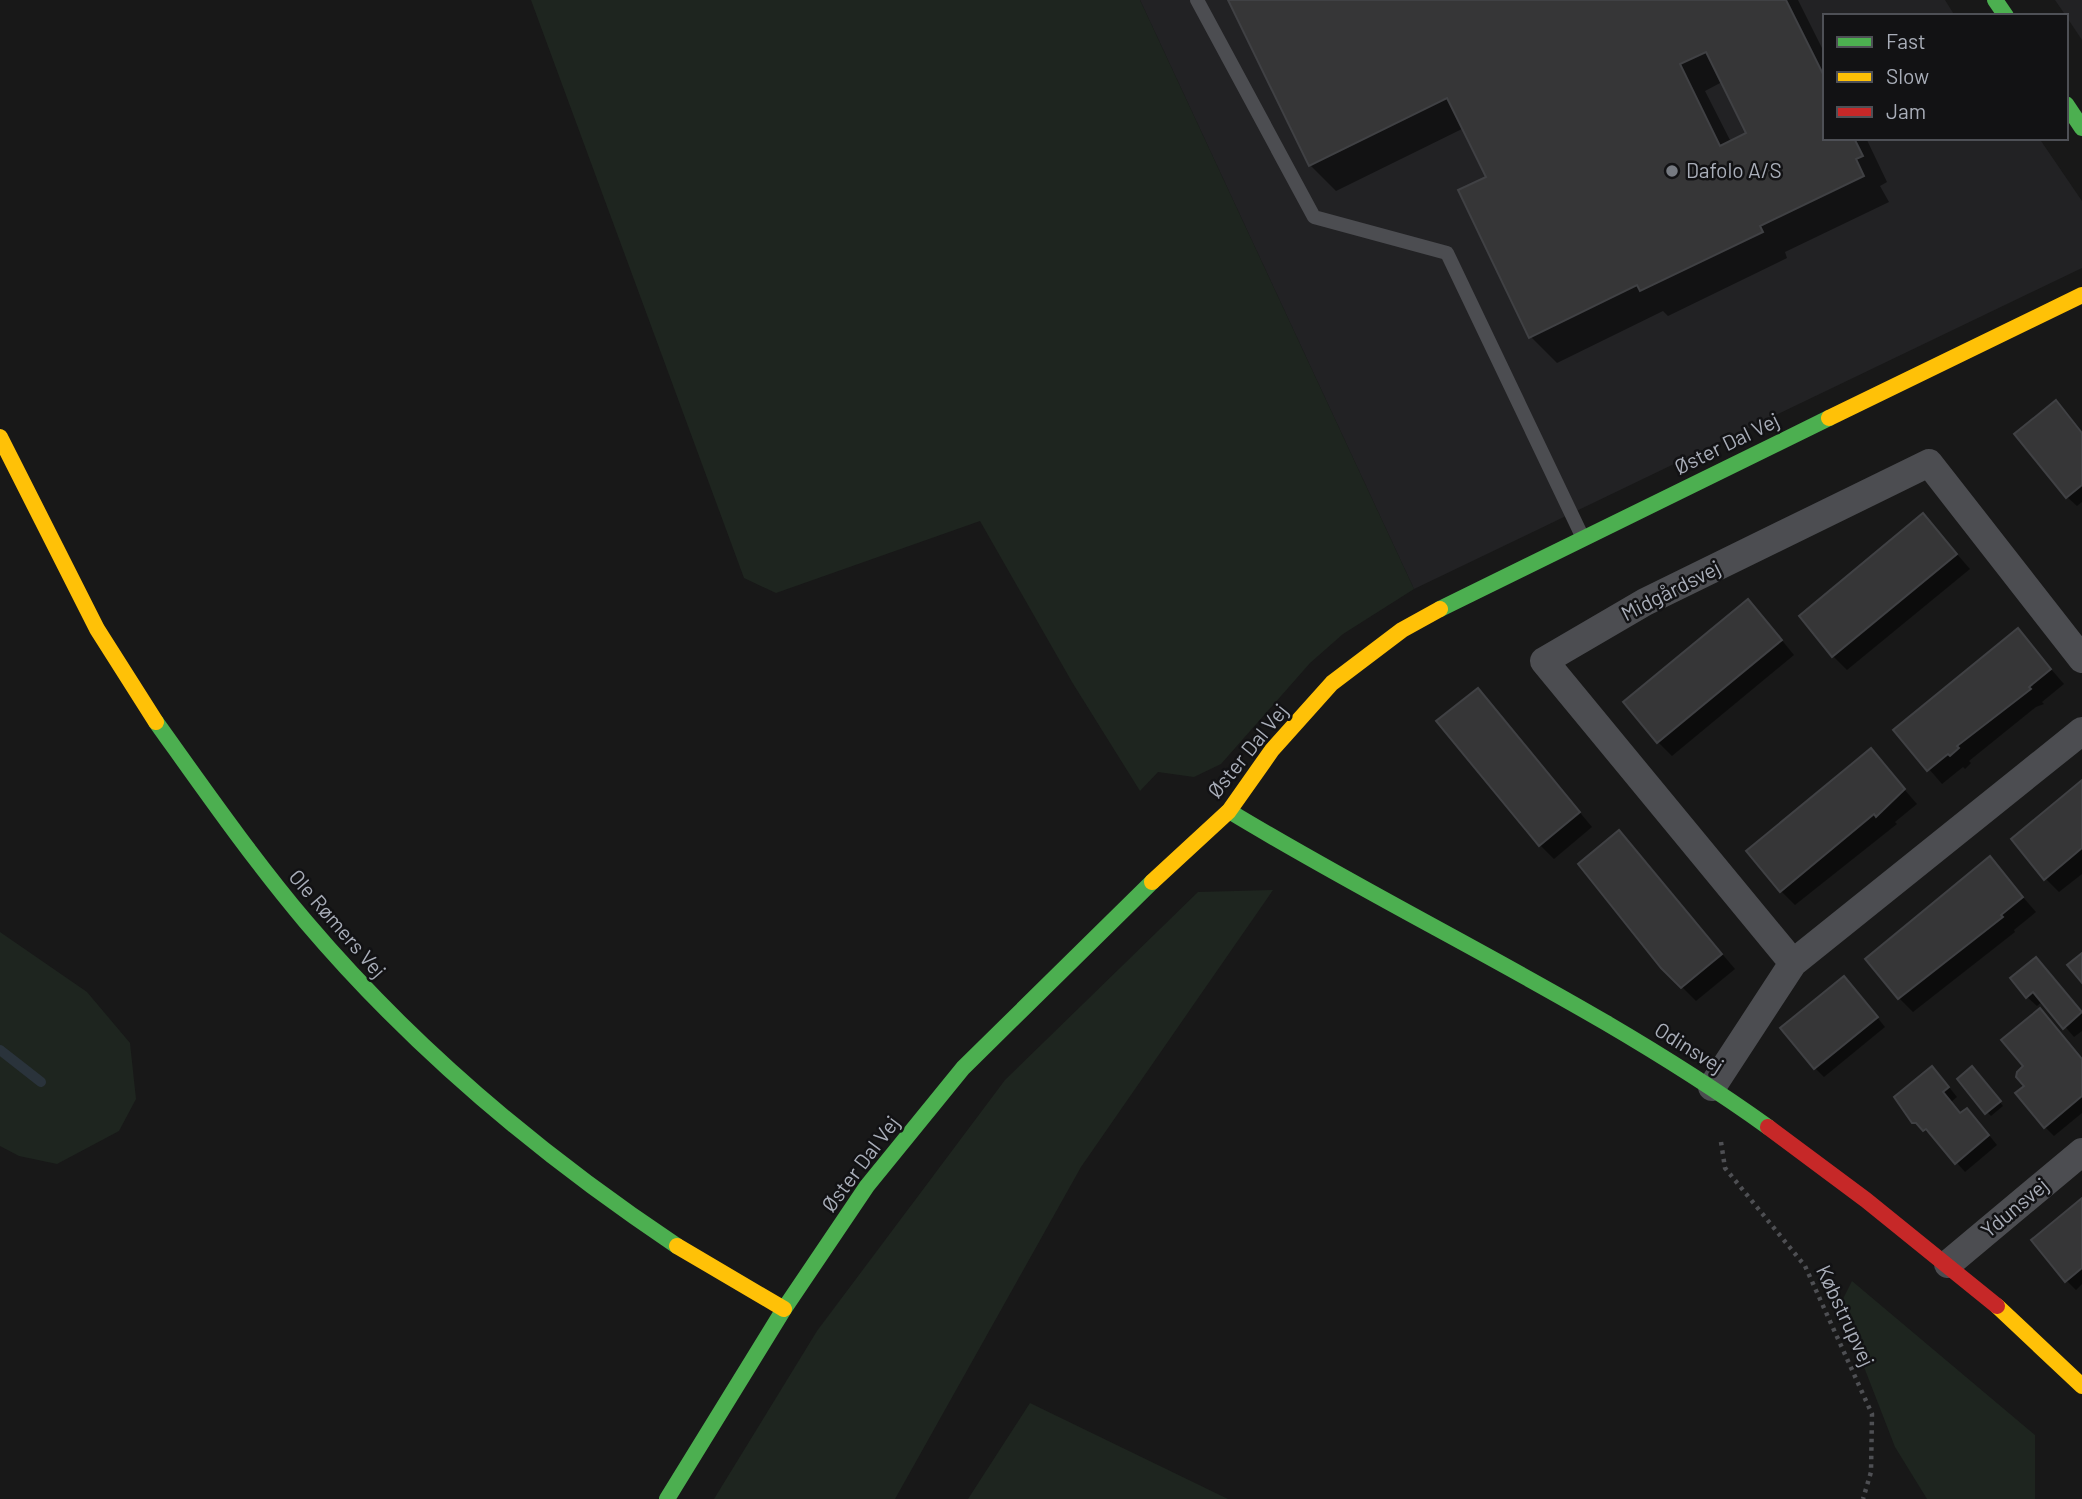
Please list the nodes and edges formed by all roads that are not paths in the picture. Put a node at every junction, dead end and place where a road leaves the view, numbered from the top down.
1 (1196, 0) edge
2 (2068, 107) edge
3 (2082, 128) edge
4 (2082, 295) edge
5 (0, 437) edge
6 (1583, 537) junction
7 (2082, 659) edge
8 (2082, 730) edge
9 (1229, 811) junction
10 (1793, 963) junction
11 (1712, 1087) junction
12 (2082, 1152) edge
13 (1948, 1264) junction
14 (784, 1309) junction
15 (2082, 1387) edge
16 (667, 1499) edge

1 - 6 lane
2 - 3 street
4 - 6 street, Øster Dal Vej
5 - 14 street, Ole Rømers Vej
6 - 9 street, Øster Dal Vej
7 - 10 street, Midgårdsvej
8 - 10 street
9 - 11 street, Odinsvej
9 - 14 street, Øster Dal Vej
10 - 11 street
11 - 13 street, Odinsvej
12 - 13 street, Ydunsvej
13 - 15 street, Odinsvej
14 - 16 street, Øster Dal Vej

